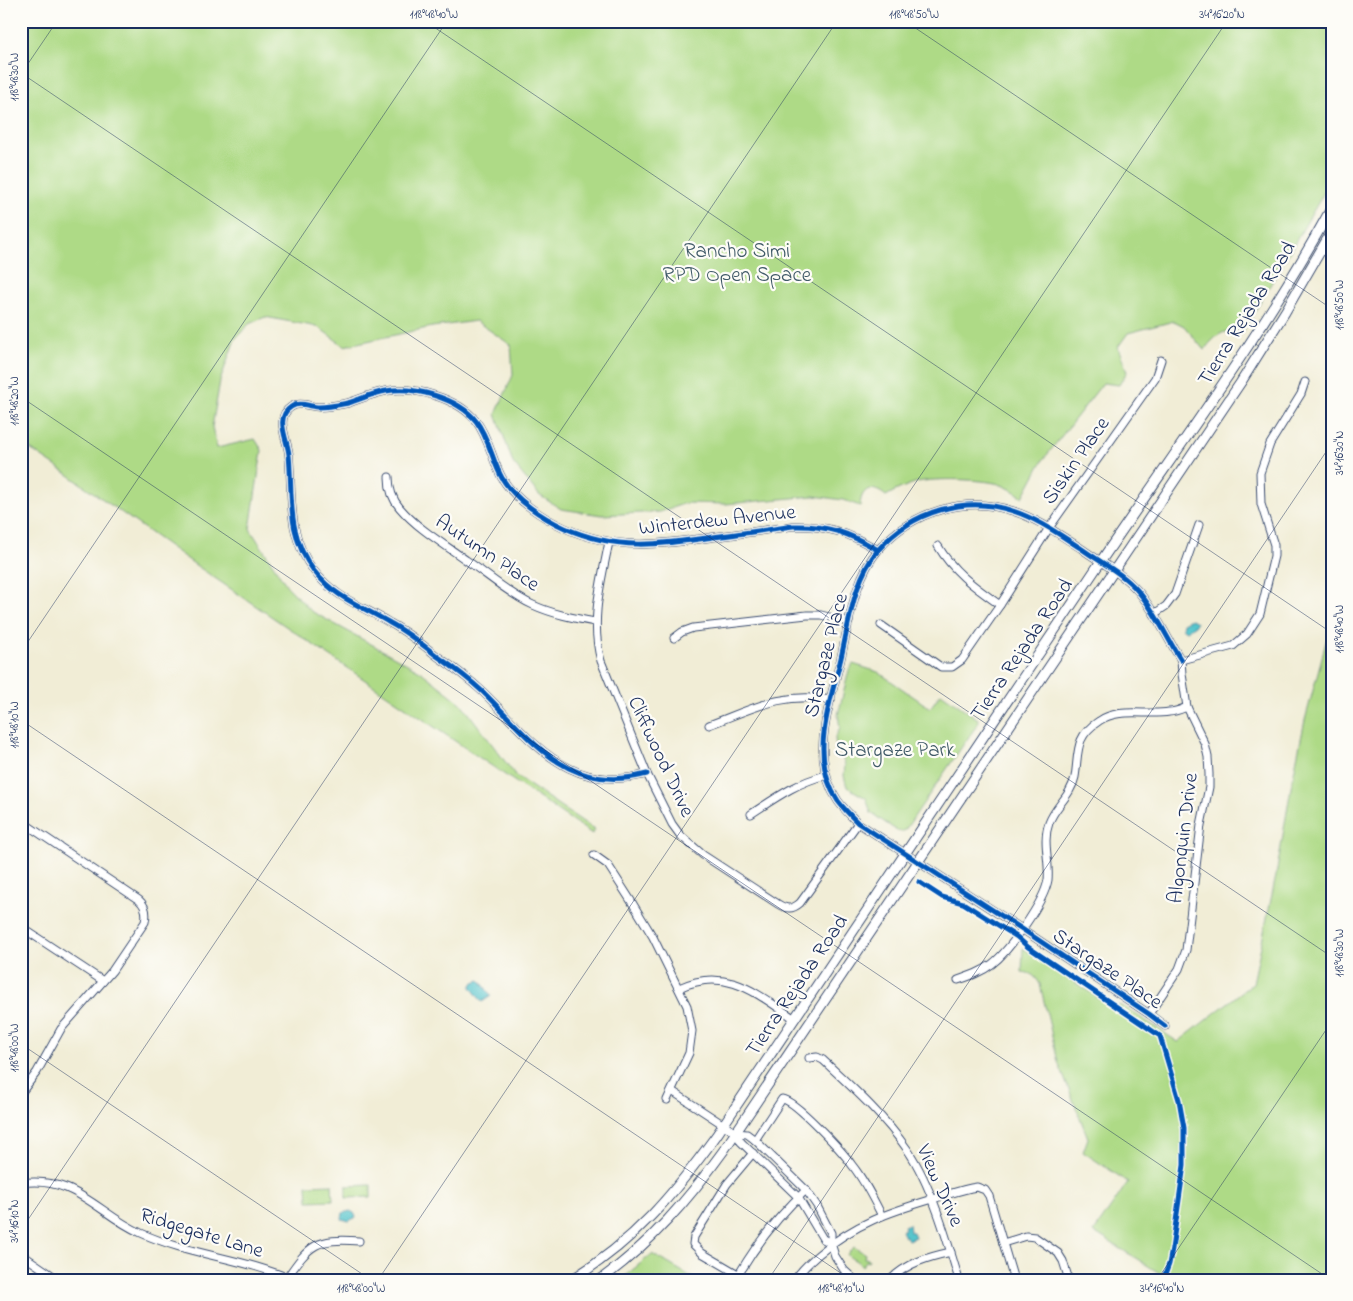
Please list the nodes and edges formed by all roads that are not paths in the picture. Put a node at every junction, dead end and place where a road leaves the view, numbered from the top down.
1 (1332, 207) edge
2 (1332, 231) edge
3 (1161, 360) dead end
4 (1305, 382) dead end
5 (389, 477) dead end
6 (1199, 525) dead end
7 (1049, 528) junction
8 (609, 542) junction
9 (938, 546) dead end
10 (878, 550) junction
11 (1101, 562) junction
12 (1113, 570) junction
13 (1000, 605) junction
14 (1154, 614) junction
15 (595, 622) junction
16 (850, 622) junction
17 (881, 625) dead end
18 (674, 638) dead end
19 (1181, 660) junction
20 (830, 700) junction
21 (1188, 707) junction
22 (709, 725) dead end
23 (647, 774) junction
24 (826, 775) junction
25 (751, 814) dead end
26 (21, 821) edge
27 (858, 823) junction
28 (905, 854) junction
29 (594, 855) dead end
30 (917, 862) junction
31 (21, 926) edge
32 (1022, 929) junction
33 (958, 980) dead end
34 (103, 982) junction
35 (679, 988) junction
36 (1149, 1014) junction
37 (795, 1018) junction
38 (1165, 1026) dead end
39 (809, 1058) dead end
40 (672, 1091) junction
41 (21, 1093) edge
42 (667, 1100) dead end
43 (723, 1125) junction
44 (736, 1133) junction
45 (755, 1140) junction
46 (753, 1153) junction
47 (21, 1183) edge
48 (806, 1190) junction
49 (798, 1197) junction
50 (932, 1200) junction
51 (882, 1216) junction
52 (359, 1241) dead end
53 (831, 1243) junction
54 (1003, 1243) junction
55 (951, 1252) junction
56 (21, 1254) edge
57 (739, 1274) junction
58 (289, 1279) edge
59 (59, 1280) edge
60 (571, 1280) edge
61 (600, 1280) edge
62 (748, 1280) edge
63 (795, 1280) edge
64 (855, 1280) edge
65 (890, 1280) edge
66 (959, 1280) edge
67 (1014, 1280) edge
68 (1069, 1280) edge

1 - 11 main road, Tierra Rejada Road
2 - 12 main road, Tierra Rejada Road
3 - 7 street, Siskin Place
4 - 19 street
5 - 15 street, Autumn Place
6 - 14 street
7 - 10 street, Stargaze Place
7 - 11 street, Stargaze Place
7 - 13 street, Siskin Place
8 - 10 street, Winterdew Avenue
8 - 15 street, Cliffwood Drive
8 - 23 street, Winterdew Avenue
9 - 13 street
10 - 16 street, Stargaze Place
11 - 12 street, Stargaze Place
11 - 28 main road, Tierra Rejada Road
12 - 14 street, Stargaze Place
12 - 30 main road, Tierra Rejada Road
13 - 17 street, Siskin Place
14 - 19 street, Stargaze Place
15 - 23 street, Cliffwood Drive
16 - 18 street
16 - 20 street, Stargaze Place
19 - 21 street, Algonquin Drive
20 - 22 street
20 - 24 street, Stargaze Place
21 - 32 street
21 - 36 street, Algonquin Drive
23 - 27 street, Cliffwood Drive
24 - 25 street
24 - 27 street, Stargaze Place
26 - 34 street
27 - 28 street, Stargaze Place
28 - 30 street, Stargaze Place
28 - 37 main road, Tierra Rejada Road
29 - 35 street
30 - 32 street, Stargaze Place
30 - 44 main road, Tierra Rejada Road
31 - 34 street
32 - 33 street
32 - 36 street, Stargaze Place
34 - 41 street
35 - 37 street
35 - 40 street
36 - 38 street, Stargaze Place
37 - 43 main road, Tierra Rejada Road
39 - 50 street, View Drive
40 - 42 street
40 - 43 street
43 - 44 street
43 - 60 main road, Tierra Rejada Road
44 - 45 street
44 - 46 street
44 - 61 main road, Tierra Rejada Road
45 - 48 street
45 - 51 street
46 - 49 street
46 - 57 street
47 - 58 street, Ridgegate Lane
48 - 49 street
48 - 53 street
49 - 53 street
49 - 57 street
50 - 51 street
50 - 54 street
50 - 55 street, View Drive
51 - 53 street
52 - 58 street
53 - 63 street
53 - 64 street
54 - 67 street
54 - 68 street
55 - 65 street
55 - 66 street, View Drive
56 - 59 street
57 - 62 street

